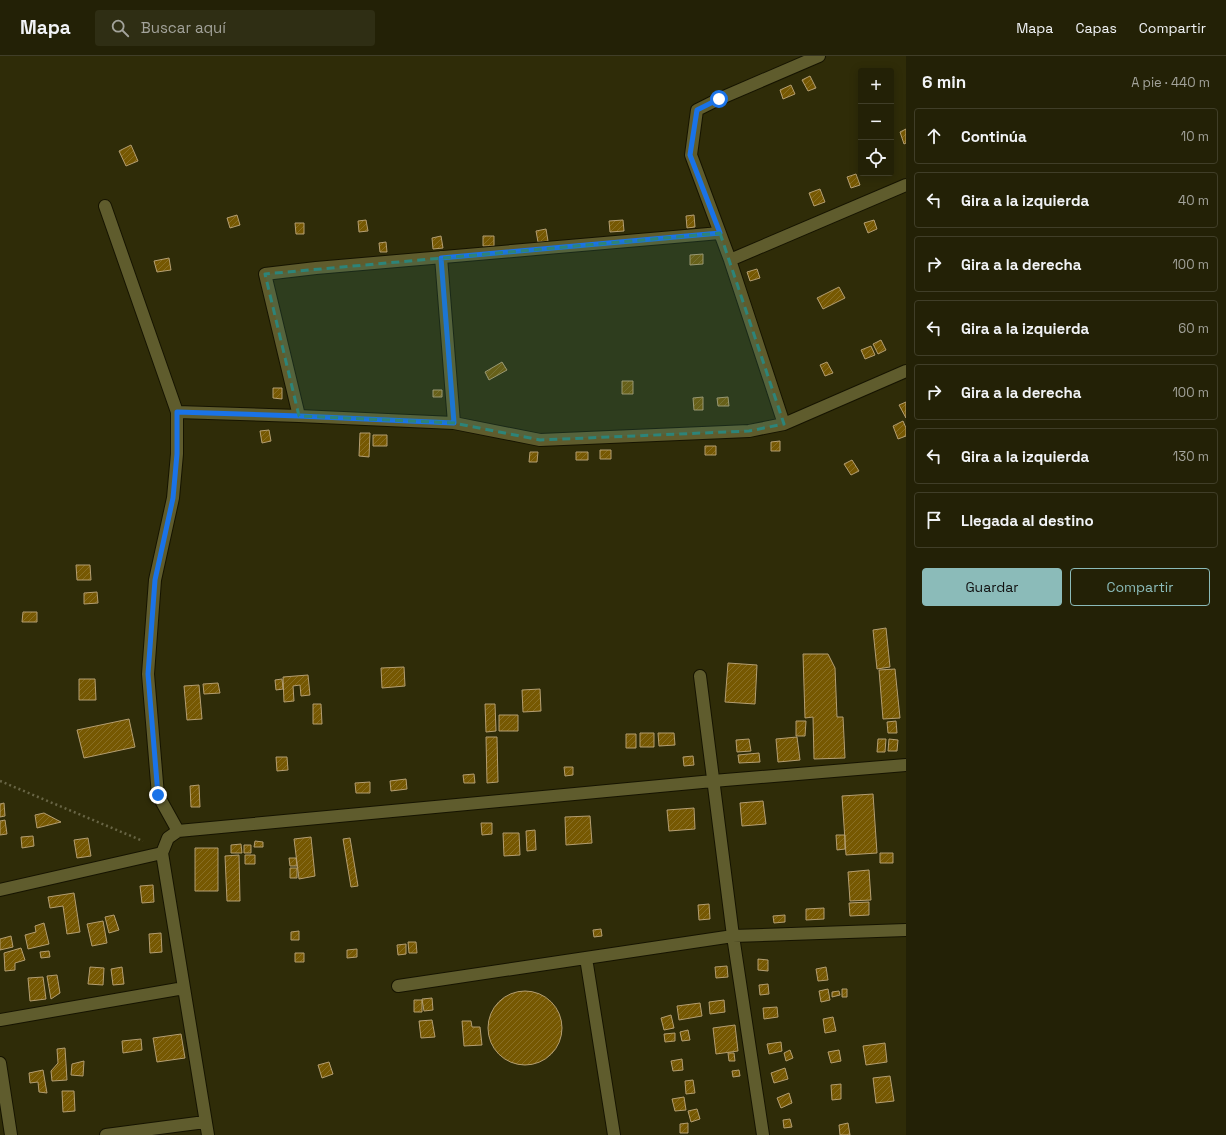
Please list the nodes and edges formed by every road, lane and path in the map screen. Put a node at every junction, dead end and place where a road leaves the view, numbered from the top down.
1 (819, 56) edge
2 (906, 185) edge
3 (105, 206) dead end
4 (720, 233) junction
5 (441, 258) junction
6 (730, 260) junction
7 (906, 371) edge
8 (177, 412) junction
9 (299, 416) junction
10 (454, 423) junction
11 (784, 424) junction
12 (700, 676) dead end
13 (906, 765) edge
14 (0, 781) edge
15 (713, 781) junction
16 (178, 832) junction
17 (163, 851) junction
18 (0, 890) edge
19 (906, 930) edge
20 (733, 936) junction
21 (586, 958) junction
22 (398, 986) dead end
23 (184, 988) junction
24 (0, 1020) edge
25 (0, 1064) edge
26 (206, 1122) junction
27 (11, 1135) edge
28 (106, 1135) edge
29 (208, 1135) edge
30 (614, 1135) edge
31 (763, 1135) edge

1 - 4 street
2 - 6 street
3 - 8 street
4 - 5 street
4 - 6 street
5 - 9 street
5 - 10 street
6 - 11 street
7 - 11 street
8 - 9 street
8 - 16 street
9 - 10 street
10 - 11 street
12 - 15 street
13 - 15 street
14 - 17 path
15 - 16 street
15 - 20 street
16 - 17 street
17 - 18 street
17 - 23 street
19 - 20 street
20 - 21 street
20 - 31 street
21 - 22 street
21 - 30 street
23 - 24 street
23 - 26 street
25 - 27 street
26 - 28 street
26 - 29 street

